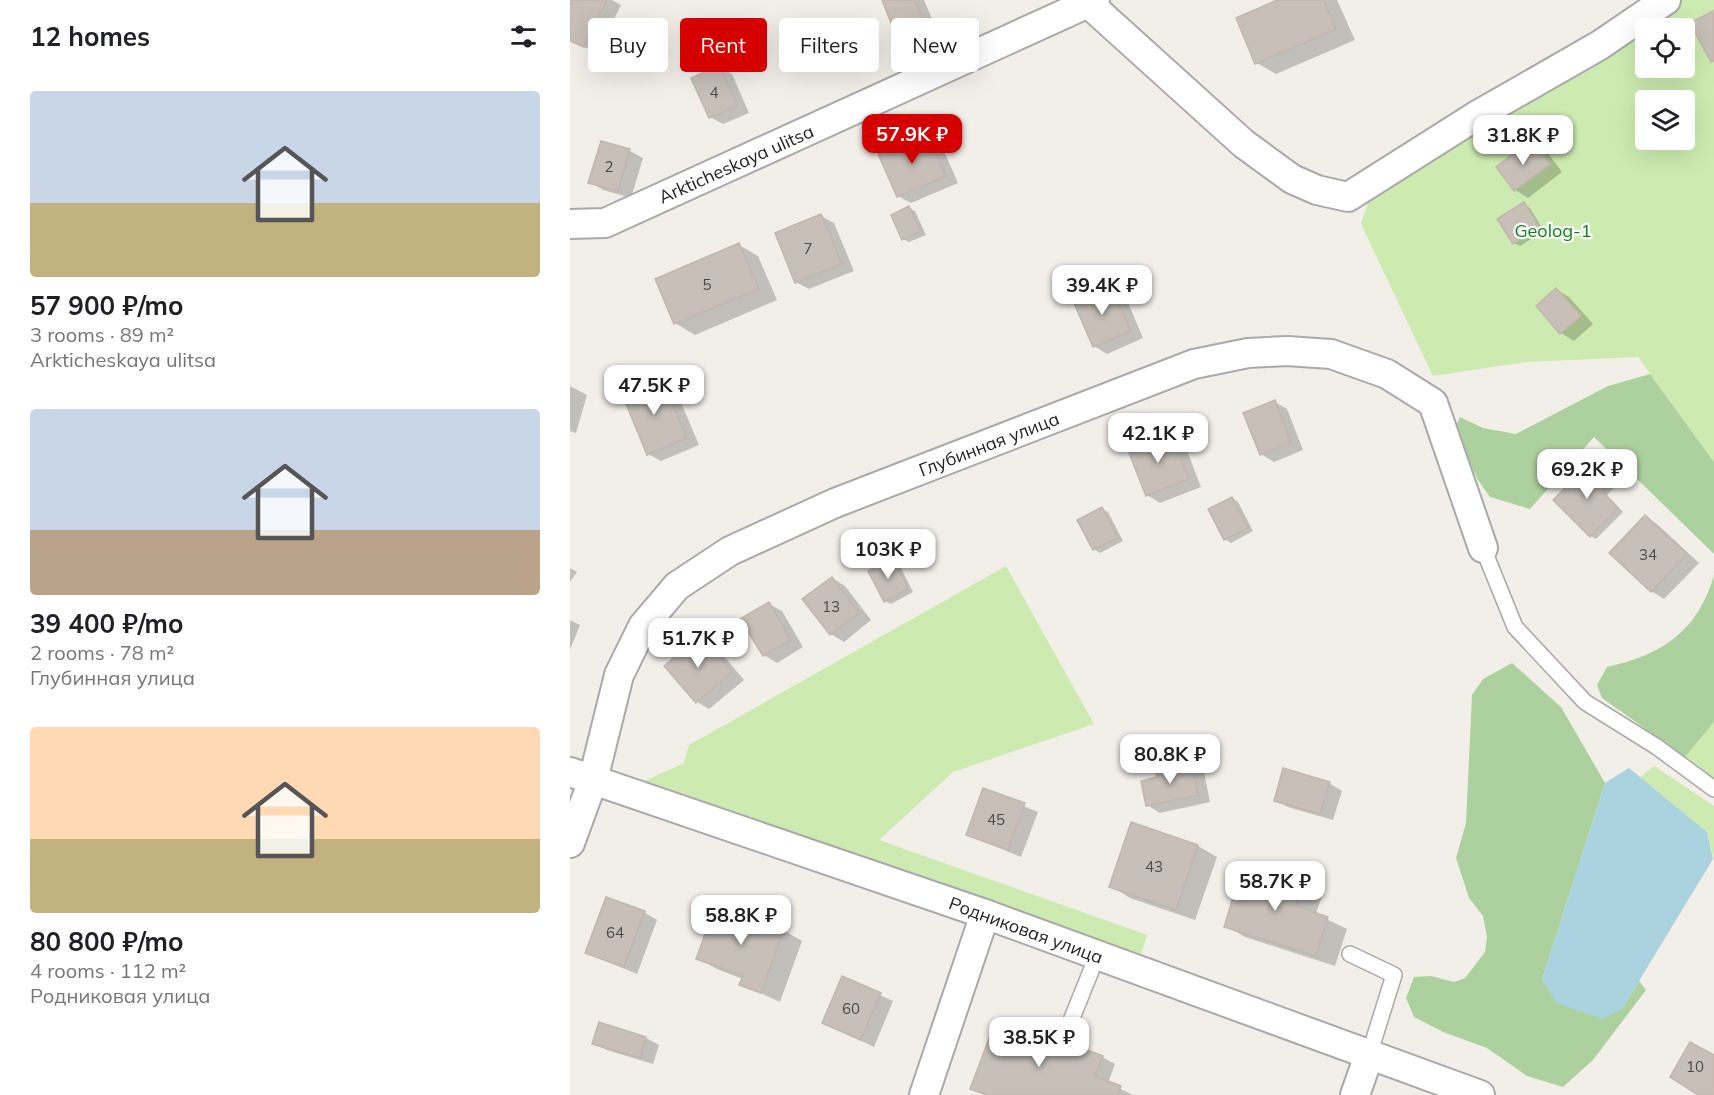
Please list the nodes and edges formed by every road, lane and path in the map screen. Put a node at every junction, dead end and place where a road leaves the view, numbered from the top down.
1 (1666, 0) edge
2 (1092, 2) edge
3 (570, 224) edge
4 (1483, 548) joint
5 (581, 776) edge
6 (1714, 789) edge
7 (570, 843) edge
8 (985, 914) junction
9 (1350, 954) dead end
10 (1097, 956) junction
11 (1066, 1033) dead end
12 (1369, 1055) junction
13 (924, 1095) edge
14 (1355, 1095) edge
15 (1480, 1095) edge

1 - 2 street
2 - 3 street, Arkticheskaya ulitsa
4 - 5 street, Глубинная улица
4 - 6 lane
5 - 7 street, Глубинная улица
5 - 8 street, Родниковая улица
8 - 10 street, Родниковая улица
8 - 13 street
9 - 12 lane
10 - 11 lane
10 - 12 street, Родниковая улица
12 - 14 street
12 - 15 street, Родниковая улица

